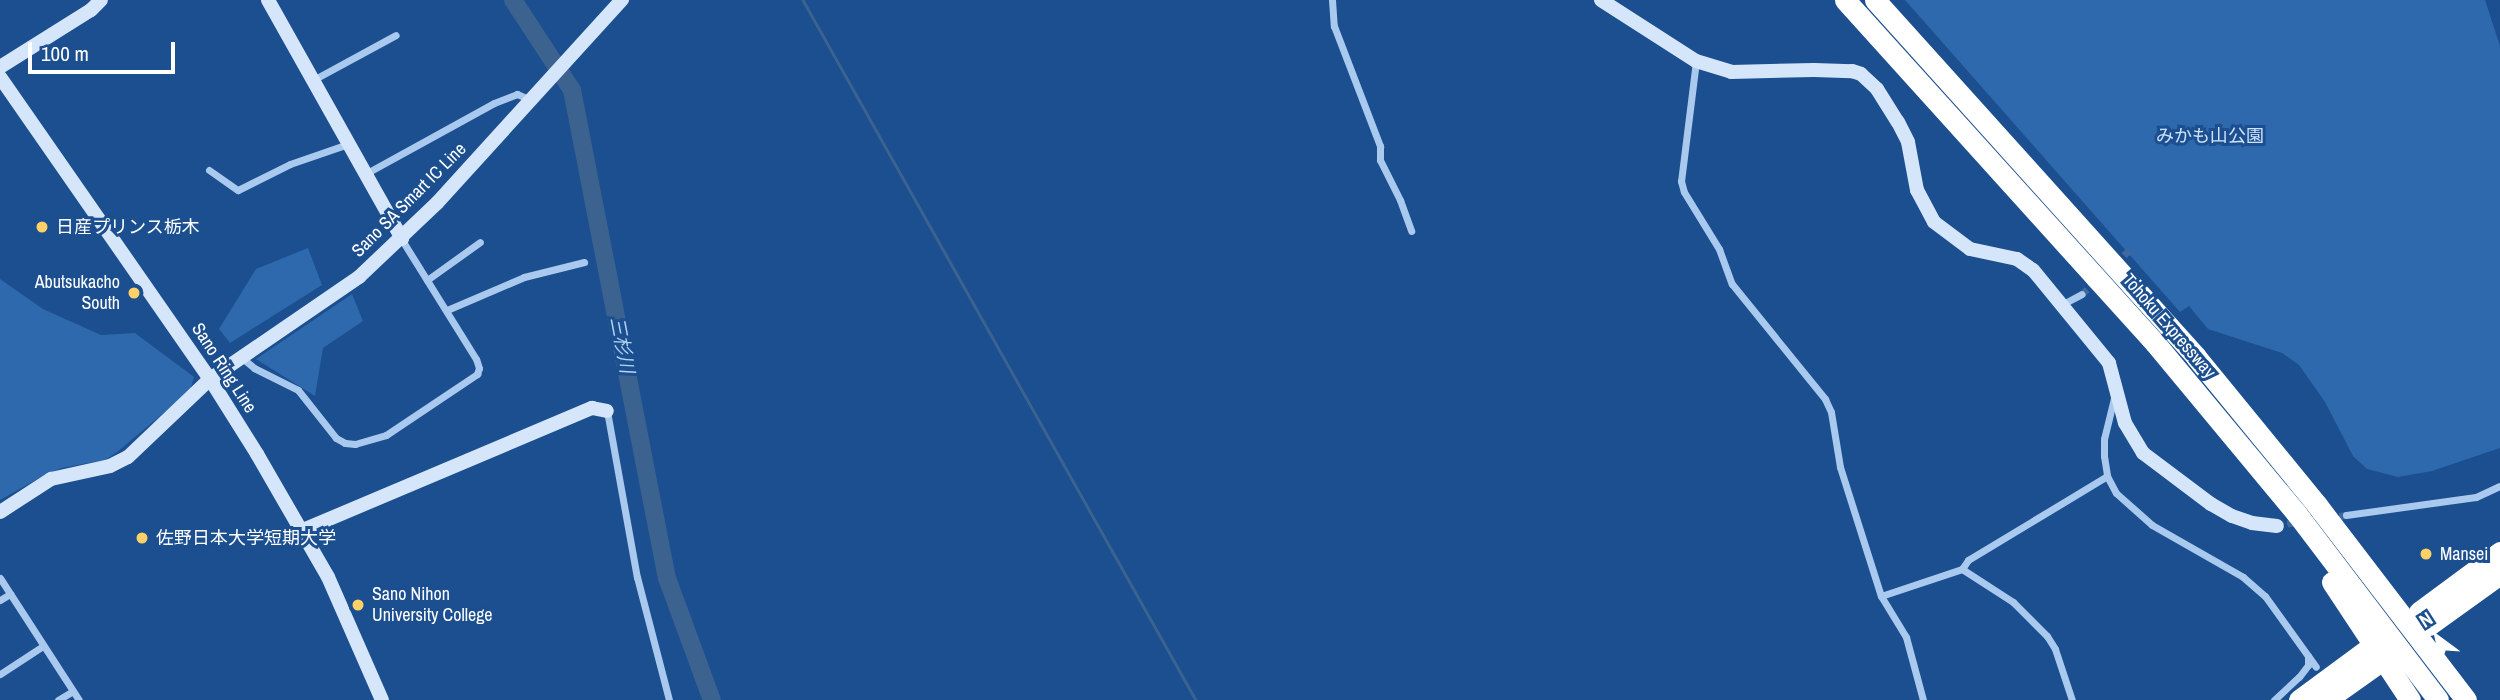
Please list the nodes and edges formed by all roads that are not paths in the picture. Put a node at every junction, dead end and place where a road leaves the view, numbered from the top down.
1 (101, 0) edge
2 (622, 0) edge
3 (1332, 0) edge
4 (1601, 0) edge
5 (1845, 0) edge
6 (1875, 0) edge
7 (272, 1) edge
8 (396, 35) dead end
9 (1696, 61) junction
10 (0, 67) edge
11 (0, 77) edge
12 (312, 80) junction
13 (531, 100) junction
14 (348, 144) junction
15 (209, 170) dead end
16 (365, 174) junction
17 (1411, 231) dead end
18 (402, 239) junction
19 (480, 242) dead end
20 (584, 262) dead end
21 (427, 280) junction
22 (2082, 294) tunnel mouth
23 (2063, 304) junction
24 (447, 310) junction
25 (241, 356) junction
26 (2179, 371) junction
27 (210, 379) junction
28 (2115, 393) junction
29 (607, 411) joint
30 (2108, 476) junction
31 (2500, 486) edge
32 (0, 512) edge
33 (2346, 515) tunnel mouth
34 (2277, 526) tunnel mouth
35 (303, 530) junction
36 (2500, 552) edge
37 (1962, 569) junction
38 (2500, 574) edge
39 (0, 578) edge
40 (10, 594) junction
41 (1881, 596) junction
42 (0, 600) edge
43 (43, 646) junction
44 (2308, 656) junction
45 (2316, 667) dead end
46 (0, 674) edge
47 (73, 691) junction
48 (58, 700) edge
49 (79, 700) edge
50 (382, 700) edge
51 (668, 700) edge
52 (1923, 700) edge
53 (2072, 700) edge
54 (2274, 700) edge
55 (2299, 700) edge
56 (2326, 700) edge
57 (2410, 700) edge
58 (2438, 700) edge
59 (2466, 700) edge

1 - 10 street
2 - 13 street, Sano SA Smart IC Line
3 - 17 street
4 - 9 street
5 - 26 highway, Tohoku Expressway
6 - 59 highway, Tohoku Expressway
7 - 12 street
8 - 12 street
9 - 23 street
9 - 41 street
11 - 27 street, Sano Ring Line
12 - 14 street
13 - 16 street
13 - 18 street, Sano SA Smart IC Line
14 - 15 street
14 - 16 street
16 - 18 street
18 - 21 street
18 - 25 street, Sano SA Smart IC Line
19 - 21 street
20 - 24 street
21 - 24 street
22 - 23 street
23 - 28 street
24 - 25 street
25 - 27 street, Sano SA Smart IC Line
26 - 57 highway
26 - 58 highway, Tohoku Expressway
27 - 32 street, Sano SA Smart IC Line
27 - 35 street, Sano Ring Line
28 - 30 street
28 - 34 street
29 - 35 street
29 - 51 street
30 - 37 street
30 - 44 street
31 - 33 street
35 - 50 street, Sano Ring Line
36 - 38 highway
37 - 41 street
37 - 53 street
39 - 40 street
40 - 42 street
40 - 43 street
41 - 52 street
43 - 46 street
43 - 47 street
44 - 45 street
44 - 54 street
47 - 48 street
47 - 49 street
55 - 56 highway

